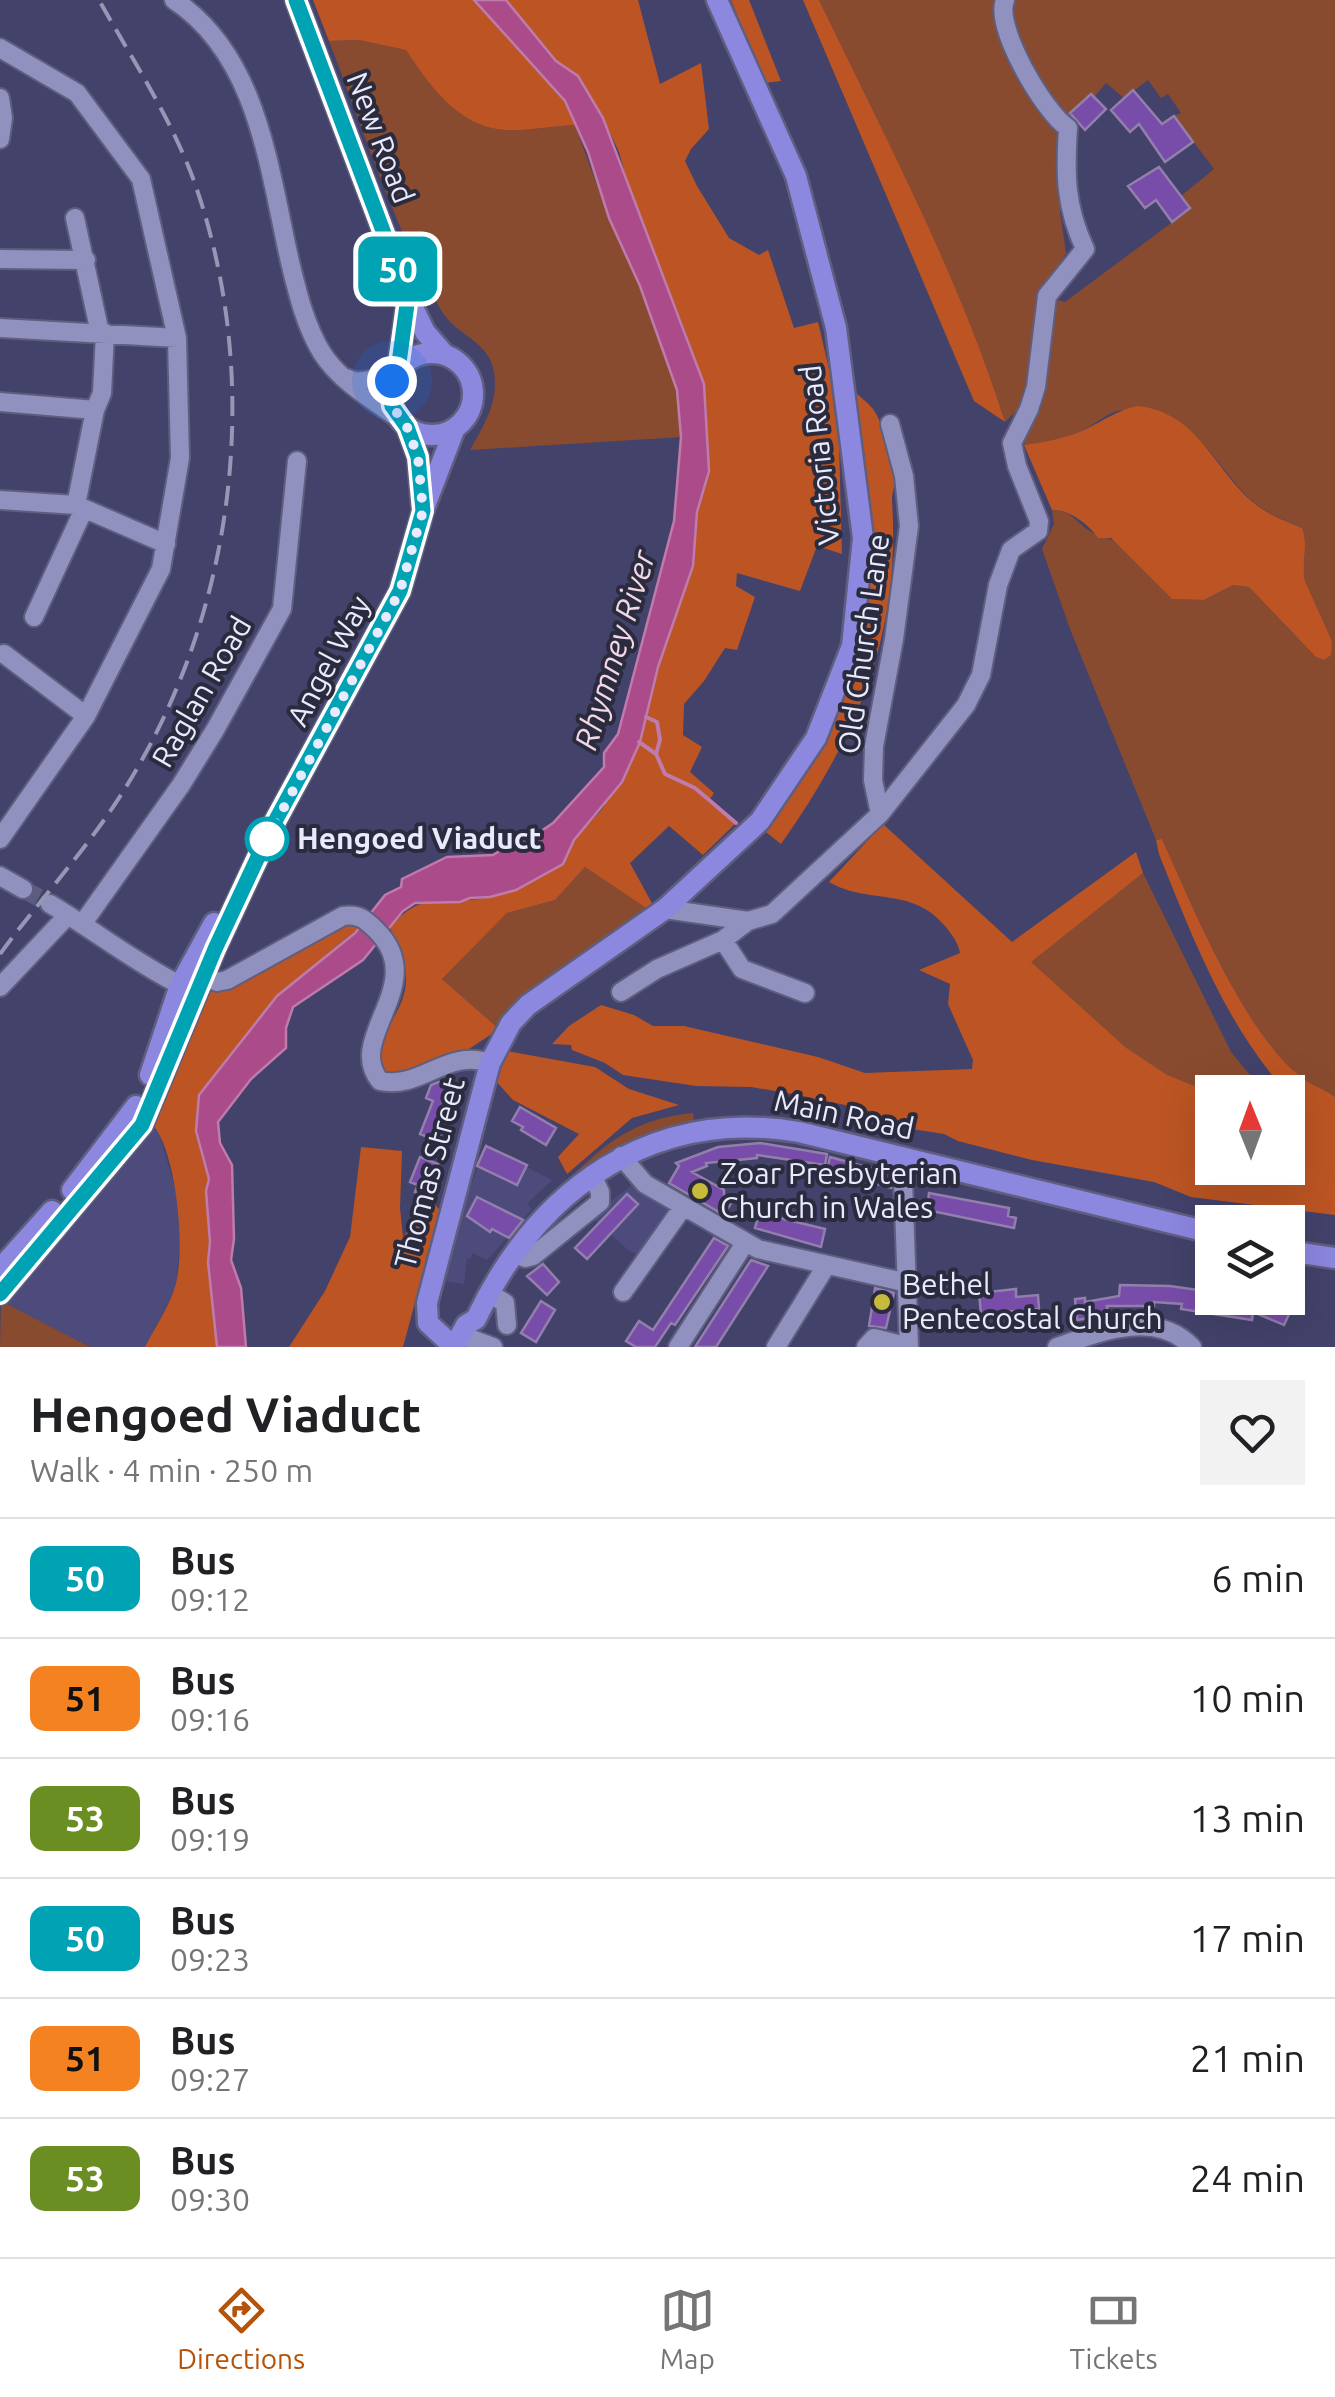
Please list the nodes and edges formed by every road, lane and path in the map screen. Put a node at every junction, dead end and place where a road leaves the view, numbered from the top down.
1 (174, 0) edge
2 (296, 0) edge
3 (718, 0) edge
4 (1005, 0) edge
5 (0, 48) edge
6 (0, 98) edge
7 (0, 139) edge
8 (75, 218) dead end
9 (0, 260) edge
10 (86, 260) junction
11 (408, 297) junction
12 (0, 328) edge
13 (103, 333) junction
14 (177, 338) junction
15 (445, 354) junction
16 (396, 373) junction
17 (342, 376) junction
18 (0, 402) edge
19 (95, 410) junction
20 (402, 422) junction
21 (890, 424) dead end
22 (455, 428) junction
23 (297, 462) dead end
24 (0, 500) edge
25 (80, 507) junction
26 (423, 511) junction
27 (166, 544) junction
28 (34, 617) dead end
29 (4, 654) dead end
30 (86, 716) junction
31 (880, 814) junction
32 (270, 832) junction
33 (0, 839) edge
34 (0, 876) edge
35 (23, 889) tunnel mouth
36 (50, 904) tunnel mouth
37 (665, 909) junction
38 (76, 919) junction
39 (748, 921) junction
40 (723, 940) junction
41 (203, 976) junction
42 (180, 985) junction
43 (0, 987) edge
44 (621, 992) dead end
45 (805, 992) dead end
46 (511, 1022) joint
47 (490, 1063) junction
48 (622, 1156) junction
49 (903, 1179) dead end
50 (684, 1207) junction
51 (1195, 1229) edge
52 (745, 1243) junction
53 (1305, 1253) edge
54 (1335, 1258) edge
55 (826, 1266) junction
56 (0, 1269) edge
57 (908, 1282) junction
58 (623, 1292) dead end
59 (489, 1293) junction
60 (0, 1294) edge
61 (507, 1324) dead end
62 (464, 1340) edge
63 (678, 1347) edge
64 (776, 1347) edge
65 (866, 1347) edge
66 (909, 1347) edge
67 (1057, 1347) edge
68 (1192, 1347) edge

1 - 17 street
2 - 11 main road, New Road
3 - 37 main road, Victoria Road
4 - 31 street
5 - 14 street
6 - 7 street
8 - 10 street
9 - 10 street
10 - 13 street
11 - 15 main road, New Road
11 - 16 main road, New Road
12 - 13 street
13 - 14 street
13 - 19 street
14 - 27 street
15 - 16 main road
15 - 22 main road
16 - 17 street
16 - 20 main road
17 - 20 street
18 - 19 street
19 - 25 street
20 - 22 main road
20 - 26 main road, Angel Way
21 - 31 street, Old Church Lane
22 - 26 main road, Angel Way
23 - 38 street, Raglan Road
24 - 25 street
25 - 27 street
25 - 28 street
26 - 32 main road, Angel Way
27 - 30 street
29 - 30 street
30 - 33 street
31 - 39 street
32 - 41 main road
32 - 42 main road
34 - 35 street
36 - 38 street
37 - 39 street
37 - 46 main road, Victoria Road
38 - 42 street
38 - 43 street, Raglan Road
39 - 40 street
40 - 44 street
40 - 45 street
41 - 47 street
41 - 60 main road
42 - 56 main road
46 - 47 main road, Thomas Street
47 - 62 main road, Thomas Street
48 - 50 street
48 - 51 main road, Main Road
48 - 59 main road, Main Road
49 - 57 street
50 - 52 street
50 - 58 street
52 - 55 street
52 - 63 street
53 - 54 main road
55 - 57 street
55 - 64 street
57 - 66 street
59 - 61 street
59 - 62 main road, Main Road
65 - 66 street
67 - 68 street

